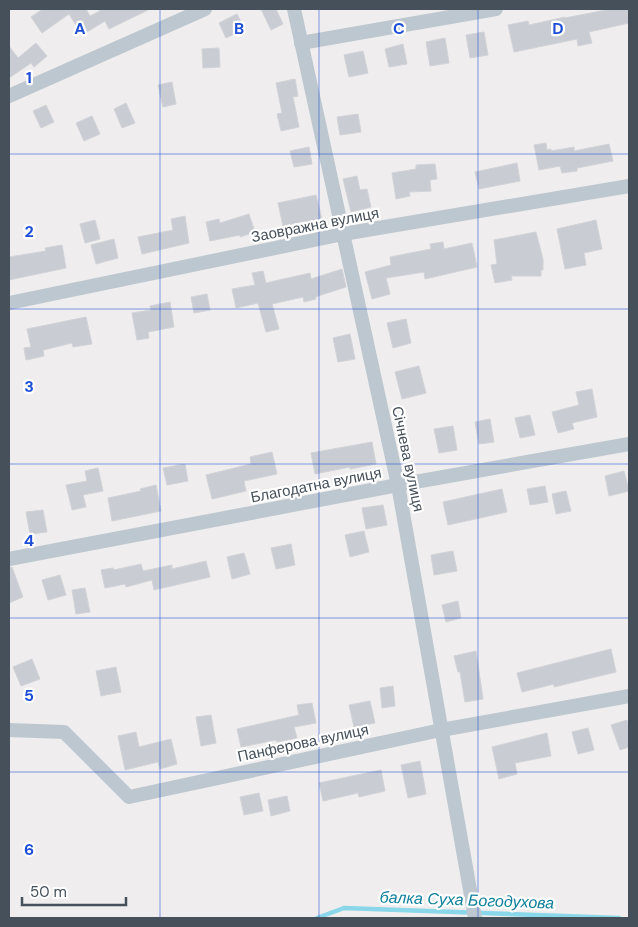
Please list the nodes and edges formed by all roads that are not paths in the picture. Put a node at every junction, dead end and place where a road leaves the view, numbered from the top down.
1 (205, 9) edge
2 (294, 9) edge
3 (496, 9) edge
4 (302, 42) junction
5 (9, 96) edge
6 (629, 186) edge
7 (343, 234) junction
8 (9, 303) edge
9 (629, 444) edge
10 (398, 485) junction
11 (9, 559) edge
12 (629, 696) edge
13 (9, 730) edge
14 (442, 730) junction
15 (475, 918) edge

1 - 5 street
2 - 4 street, Січнева вулиця
3 - 4 street
4 - 7 street, Січнева вулиця
6 - 7 street, Заовражна вулиця
7 - 8 street, Заовражна вулиця
7 - 10 street, Січнева вулиця
9 - 10 street, Благодатна вулиця
10 - 11 street, Благодатна вулиця
10 - 14 street, Січнева вулиця
12 - 14 street, Панферова вулиця
13 - 14 street, Панферова вулиця
14 - 15 street, Січнева вулиця

